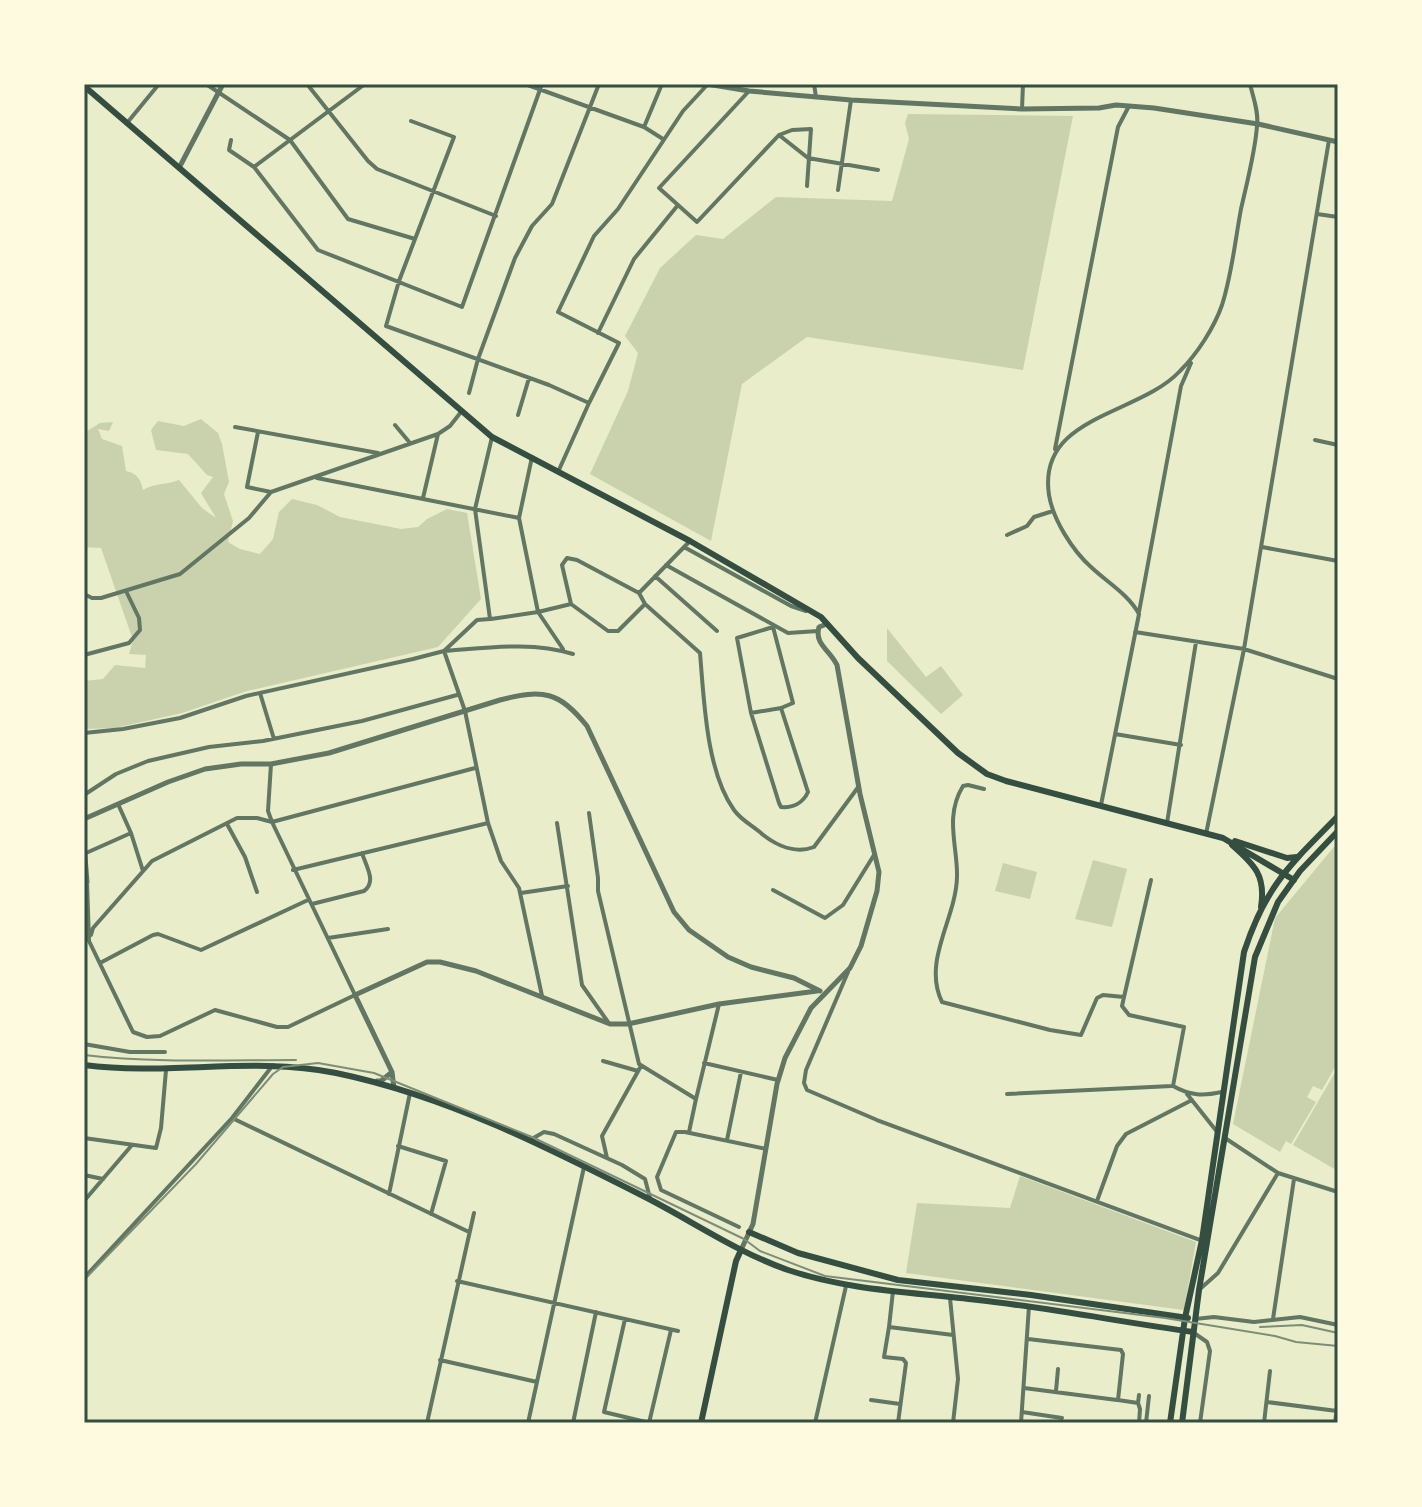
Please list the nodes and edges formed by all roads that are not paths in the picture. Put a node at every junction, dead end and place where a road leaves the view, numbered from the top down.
1 (159, 84) edge
2 (206, 84) edge
3 (223, 84) edge
4 (307, 84) edge
5 (365, 84) edge
6 (525, 84) edge
7 (599, 84) edge
8 (662, 84) edge
9 (707, 84) edge
10 (760, 84) edge
11 (814, 84) edge
12 (1023, 84) edge
13 (1250, 84) edge
14 (84, 86) edge
15 (541, 87) edge
16 (749, 91) junction
17 (760, 92) junction
18 (218, 93) junction
19 (816, 97) junction
20 (851, 100) junction
21 (1129, 106) junction
22 (590, 107) junction
23 (1022, 109) junction
24 (329, 112) junction
25 (411, 121) dead end
26 (127, 123) junction
27 (1258, 124) junction
28 (644, 127) junction
29 (779, 135) junction
30 (663, 139) junction
31 (231, 140) dead end
32 (290, 140) junction
33 (1329, 140) junction
34 (1338, 142) edge
35 (808, 158) junction
36 (842, 164) junction
37 (254, 167) junction
38 (179, 168) junction
39 (878, 170) dead end
40 (807, 186) dead end
41 (838, 190) dead end
42 (433, 192) junction
43 (678, 205) junction
44 (1317, 214) junction
45 (496, 216) junction
46 (1338, 217) edge
47 (415, 239) junction
48 (399, 281) junction
49 (598, 333) junction
50 (1193, 357) junction
51 (478, 359) junction
52 (529, 378) junction
53 (469, 393) dead end
54 (589, 403) junction
55 (461, 412) junction
56 (518, 415) dead end
57 (395, 425) dead end
58 (235, 427) dead end
59 (258, 432) junction
60 (438, 434) junction
61 (492, 437) junction
62 (1315, 440) dead end
63 (410, 443) junction
64 (1338, 445) edge
65 (1054, 452) junction
66 (381, 453) junction
67 (532, 457) junction
68 (558, 472) junction
69 (315, 477) junction
70 (271, 492) junction
71 (423, 498) junction
72 (475, 509) junction
73 (1054, 511) junction
74 (519, 518) junction
75 (1007, 535) dead end
76 (690, 541) junction
77 (684, 547) junction
78 (1262, 547) junction
79 (1338, 561) edge
80 (666, 565) junction
81 (655, 576) junction
82 (126, 591) junction
83 (639, 593) junction
84 (84, 594) edge
85 (571, 604) junction
86 (645, 604) junction
87 (538, 612) junction
88 (816, 614) junction
89 (1139, 614) junction
90 (490, 619) junction
91 (827, 624) junction
92 (774, 626) junction
93 (717, 631) dead end
94 (818, 631) junction
95 (1135, 632) junction
96 (1196, 642) junction
97 (1244, 649) junction
98 (444, 651) junction
99 (564, 651) junction
100 (573, 654) dead end
101 (84, 655) edge
102 (1338, 679) edge
103 (260, 693) junction
104 (458, 694) junction
105 (781, 708) junction
106 (465, 711) junction
107 (751, 713) junction
108 (84, 733) edge
109 (1115, 734) junction
110 (274, 739) junction
111 (1181, 745) junction
112 (271, 764) junction
113 (475, 768) junction
114 (859, 786) junction
115 (984, 789) dead end
116 (84, 795) edge
117 (118, 804) junction
118 (1100, 806) junction
119 (589, 813) dead end
120 (1338, 816) edge
121 (84, 819) edge
122 (272, 822) junction
123 (488, 823) junction
124 (557, 823) dead end
125 (1167, 823) junction
126 (227, 824) junction
127 (1338, 831) edge
128 (131, 833) junction
129 (1206, 834) junction
130 (1223, 838) junction
131 (84, 844) edge
132 (86, 853) junction
133 (362, 853) junction
134 (874, 855) junction
135 (1297, 857) junction
136 (293, 870) junction
137 (143, 871) junction
138 (1283, 872) junction
139 (1151, 880) dead end
140 (1294, 880) junction
141 (86, 883) edge
142 (568, 886) junction
143 (773, 890) dead end
144 (257, 892) dead end
145 (521, 893) junction
146 (310, 902) junction
147 (1261, 907) junction
148 (388, 929) dead end
149 (328, 938) junction
150 (89, 941) junction
151 (100, 963) junction
152 (850, 968) junction
153 (830, 989) junction
154 (820, 991) junction
155 (355, 995) junction
156 (1124, 997) junction
157 (542, 998) junction
158 (719, 1004) junction
159 (610, 1024) junction
160 (628, 1024) junction
161 (84, 1044) edge
162 (165, 1052) dead end
163 (603, 1061) dead end
164 (704, 1063) junction
165 (84, 1065) edge
166 (273, 1065) junction
167 (640, 1069) junction
168 (166, 1070) junction
169 (392, 1072) junction
170 (741, 1072) junction
171 (778, 1080) junction
172 (370, 1082) junction
173 (1173, 1086) junction
174 (394, 1088) junction
175 (1222, 1092) junction
176 (410, 1093) junction
177 (1007, 1094) dead end
178 (1187, 1094) junction
179 (696, 1099) junction
180 (1192, 1100) junction
181 (232, 1118) junction
182 (1217, 1132) junction
183 (689, 1133) junction
184 (84, 1138) edge
185 (530, 1140) junction
186 (727, 1141) junction
187 (1225, 1141) junction
188 (133, 1144) junction
189 (398, 1146) junction
190 (766, 1149) junction
191 (607, 1158) junction
192 (584, 1167) junction
193 (1278, 1173) junction
194 (84, 1175) edge
195 (103, 1179) junction
196 (1294, 1179) junction
197 (1338, 1192) edge
198 (389, 1194) junction
199 (651, 1200) junction
200 (84, 1201) edge
201 (1097, 1201) junction
202 (474, 1213) dead end
203 (431, 1214) junction
204 (739, 1227) dead end
205 (469, 1232) junction
206 (749, 1232) junction
207 (1205, 1242) junction
208 (741, 1250) junction
209 (84, 1278) edge
210 (457, 1281) junction
211 (846, 1286) junction
212 (1199, 1290) junction
213 (893, 1291) junction
214 (950, 1296) junction
215 (555, 1302) junction
216 (1029, 1306) junction
217 (596, 1312) junction
218 (1185, 1318) junction
219 (625, 1319) junction
220 (1195, 1319) junction
221 (1273, 1319) junction
222 (1338, 1325) edge
223 (889, 1327) junction
224 (671, 1330) junction
225 (678, 1331) dead end
226 (1183, 1331) junction
227 (1193, 1332) junction
228 (953, 1335) junction
229 (1028, 1339) junction
230 (440, 1360) junction
231 (1058, 1369) dead end
232 (1270, 1371) dead end
233 (537, 1382) junction
234 (1024, 1388) junction
235 (1056, 1391) junction
236 (1139, 1395) dead end
237 (1149, 1396) dead end
238 (1338, 1399) edge
239 (871, 1400) dead end
240 (1118, 1400) junction
241 (1267, 1402) junction
242 (1138, 1403) junction
243 (900, 1404) junction
244 (1337, 1411) edge
245 (1022, 1412) junction
246 (623, 1416) junction
247 (1062, 1418) dead end
248 (427, 1423) edge
249 (528, 1423) edge
250 (573, 1423) edge
251 (621, 1423) edge
252 (650, 1423) edge
253 (701, 1423) edge
254 (816, 1423) edge
255 (898, 1423) edge
256 (953, 1423) edge
257 (1021, 1423) edge
258 (1139, 1423) edge
259 (1146, 1423) edge
260 (1170, 1423) edge
261 (1182, 1423) edge
262 (1200, 1423) edge
263 (1264, 1423) edge
264 (1335, 1423) edge

1 - 26 street
2 - 18 street
3 - 18 street
4 - 24 street
5 - 24 street
6 - 15 street
7 - 22 street
8 - 28 street
9 - 16 street
9 - 30 street
10 - 17 street
11 - 19 street
12 - 23 street
13 - 27 street
14 - 26 main road
15 - 22 street
15 - 45 street
16 - 17 street
16 - 43 street
17 - 19 street
18 - 32 street
18 - 38 street
19 - 20 street
20 - 23 street
20 - 36 street
21 - 23 street
21 - 27 street
21 - 65 street
22 - 28 street
22 - 51 street
24 - 32 street
24 - 42 street
25 - 42 street
26 - 38 main road
27 - 33 street
27 - 50 street
28 - 30 street
29 - 35 street
29 - 35 street
29 - 43 street
30 - 49 street
31 - 37 street
32 - 37 street
32 - 47 street
33 - 34 street
33 - 44 street
35 - 36 street
35 - 40 street
36 - 39 street
36 - 41 street
37 - 48 street
38 - 55 main road
42 - 45 street
42 - 47 street
43 - 49 street
44 - 46 street
44 - 78 street
45 - 48 street
47 - 48 street
48 - 51 street
49 - 54 street
50 - 65 street
50 - 89 street
51 - 52 street
51 - 53 street
52 - 54 street
52 - 56 street
54 - 68 street
55 - 60 street
55 - 61 main road
57 - 63 street
58 - 59 street
59 - 66 street
59 - 70 street
60 - 63 street
60 - 71 street
61 - 67 main road
61 - 72 street
62 - 64 street
63 - 66 street
65 - 73 street
66 - 69 street
67 - 68 main road
67 - 74 street
68 - 76 main road
69 - 70 street
69 - 71 street
70 - 82 street
71 - 72 street
72 - 74 street
72 - 90 street
73 - 75 street
73 - 89 street
74 - 87 street
76 - 77 street
76 - 88 main road
77 - 80 street
77 - 88 street
78 - 79 street
78 - 97 street
80 - 81 street
80 - 92 street
81 - 83 street
81 - 93 street
82 - 84 street
82 - 101 street
83 - 85 street
83 - 86 street
85 - 86 street
85 - 87 street
86 - 114 street
87 - 90 street
87 - 99 street
88 - 91 main road
89 - 95 street
90 - 98 street
91 - 94 street
91 - 118 main road
92 - 94 street
92 - 105 street
92 - 107 street
94 - 114 street
95 - 96 street
95 - 109 street
96 - 97 street
96 - 111 street
97 - 102 street
97 - 129 street
98 - 99 street
98 - 103 street
98 - 104 street
99 - 100 street
103 - 108 street
103 - 110 street
104 - 106 street
104 - 110 street
105 - 107 street
105 - 107 street
106 - 112 street
106 - 113 street
106 - 154 street
109 - 111 street
109 - 118 street
110 - 116 street
111 - 125 street
112 - 117 street
112 - 122 street
113 - 122 street
113 - 123 street
114 - 134 street
115 - 156 street
117 - 121 street
117 - 128 street
118 - 125 main road
119 - 160 street
120 - 135 main road
122 - 126 street
122 - 136 street
123 - 133 street
123 - 145 street
124 - 142 street
125 - 129 main road
126 - 137 street
126 - 144 street
127 - 140 main road
128 - 132 street
128 - 137 street
129 - 130 main road
130 - 135 main road
130 - 138 main road
130 - 147 main road
131 - 132 street
132 - 141 street
133 - 136 street
133 - 146 street
134 - 143 street
134 - 152 street
135 - 138 main road
136 - 146 street
137 - 150 street
138 - 140 main road
138 - 147 main road
139 - 156 street
140 - 187 main road
141 - 150 street
142 - 145 street
142 - 159 street
145 - 157 street
146 - 149 street
146 - 151 street
147 - 175 main road
148 - 149 street
149 - 155 street
150 - 151 street
151 - 155 street
152 - 153 street
152 - 201 street
153 - 154 street
153 - 171 street
154 - 158 street
155 - 157 street
155 - 169 street
156 - 173 street
157 - 159 street
158 - 160 street
158 - 164 street
159 - 160 street
160 - 167 street
161 - 162 street
163 - 167 street
164 - 170 street
164 - 179 street
165 - 168 main road
166 - 168 main road
166 - 172 main road
166 - 181 street
167 - 179 street
167 - 191 street
168 - 188 street
169 - 172 street
169 - 174 street
170 - 171 street
170 - 186 street
171 - 190 street
172 - 174 main road
173 - 177 street
173 - 178 street
174 - 176 main road
175 - 178 street
175 - 182 main road
176 - 185 main road
176 - 189 street
178 - 180 street
179 - 183 street
180 - 182 street
180 - 201 street
181 - 198 street
181 - 209 street
182 - 187 street
182 - 207 main road
183 - 186 street
183 - 204 street
184 - 188 street
185 - 191 street
185 - 192 main road
186 - 190 street
187 - 193 street
187 - 207 main road
188 - 195 street
189 - 198 street
189 - 203 street
190 - 206 street
191 - 199 street
192 - 199 main road
192 - 215 street
193 - 196 street
193 - 212 street
194 - 195 street
195 - 200 street
196 - 197 street
196 - 221 street
198 - 203 street
199 - 208 main road
201 - 207 street
202 - 205 street
203 - 205 street
205 - 210 street
206 - 208 street
206 - 218 main road
207 - 212 main road
207 - 218 main road
208 - 211 main road
208 - 253 main road
210 - 215 street
210 - 230 street
211 - 213 main road
211 - 254 street
212 - 220 main road
213 - 214 main road
213 - 223 street
214 - 216 main road
214 - 228 street
215 - 217 street
215 - 233 street
216 - 226 main road
216 - 229 street
217 - 219 street
217 - 250 street
218 - 220 main road
218 - 226 main road
219 - 224 street
219 - 246 street
220 - 221 street
220 - 227 main road
221 - 222 street
223 - 228 street
223 - 243 street
224 - 225 street
224 - 252 street
226 - 227 main road
226 - 260 main road
227 - 261 main road
227 - 262 street
228 - 256 street
229 - 234 street
229 - 240 street
230 - 233 street
230 - 248 street
231 - 235 street
232 - 241 street
233 - 249 street
234 - 235 street
234 - 245 street
235 - 240 street
236 - 242 street
237 - 259 street
238 - 244 street
239 - 243 street
240 - 242 street
241 - 244 street
241 - 263 street
242 - 258 street
243 - 255 street
244 - 264 street
245 - 247 street
245 - 257 street
246 - 251 street
246 - 252 street

